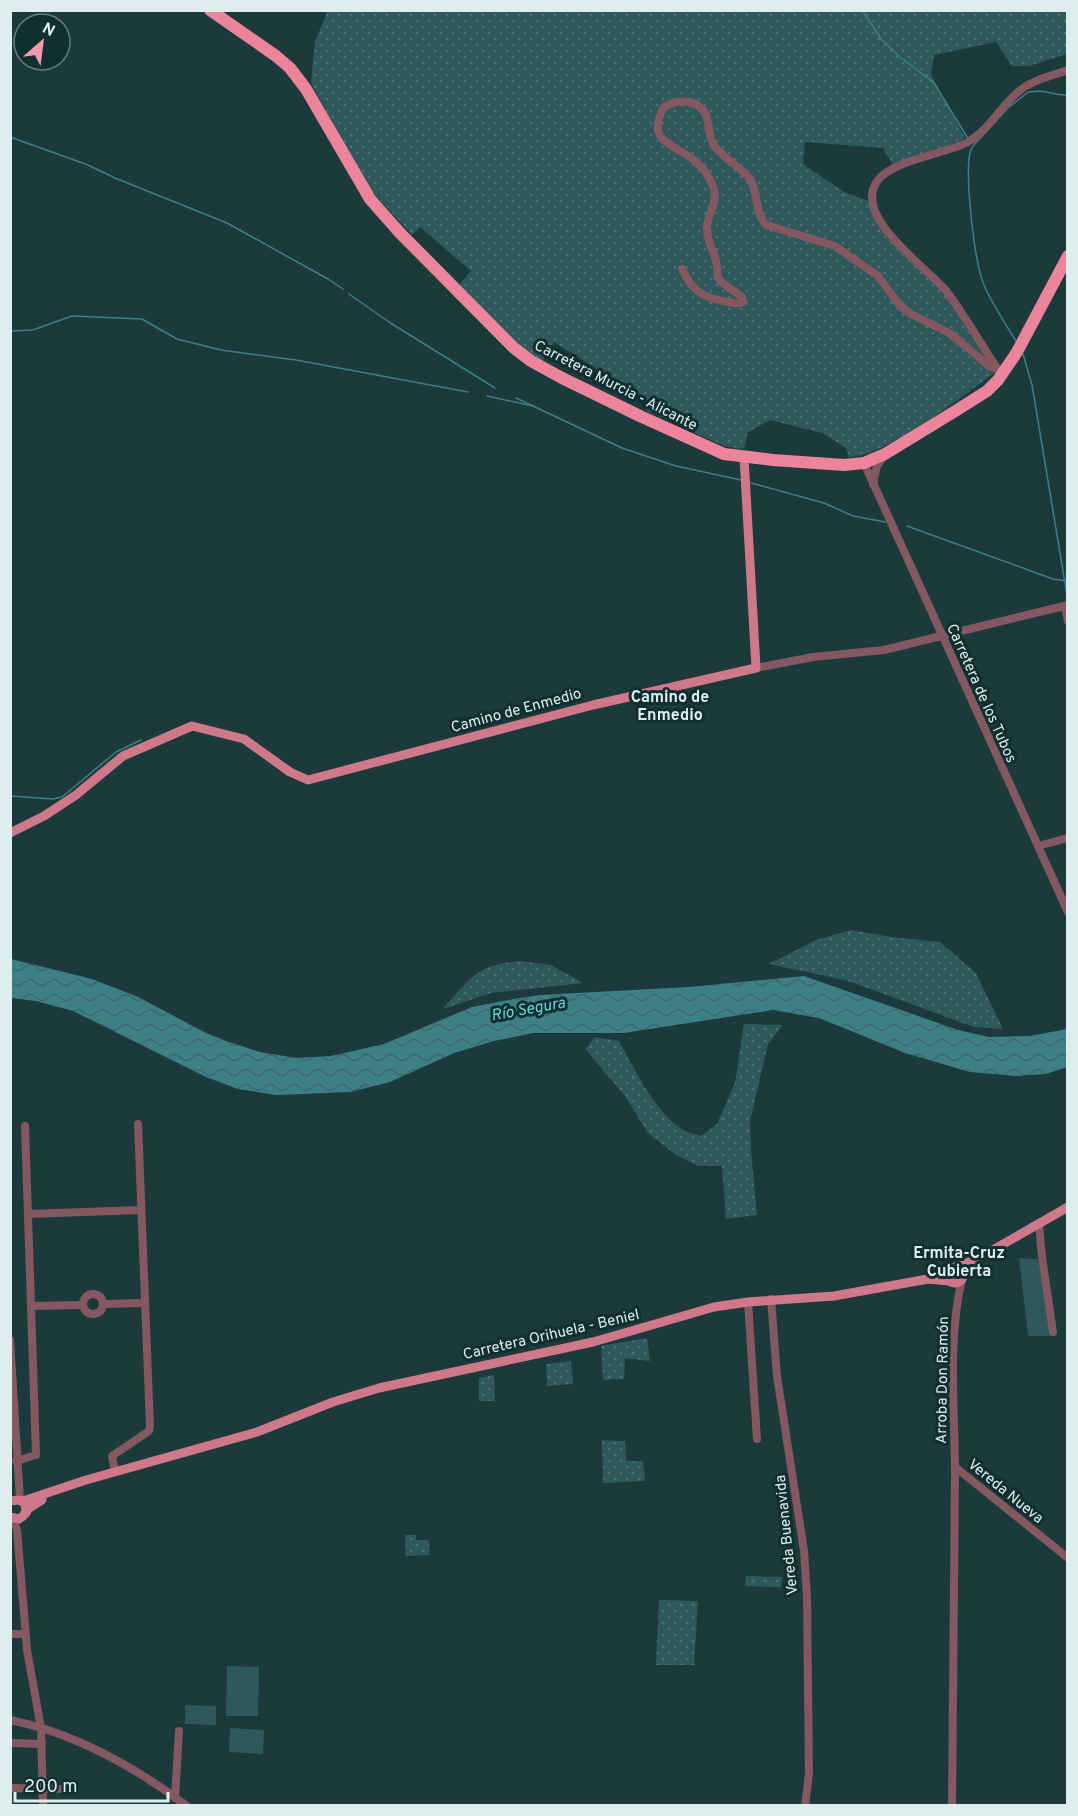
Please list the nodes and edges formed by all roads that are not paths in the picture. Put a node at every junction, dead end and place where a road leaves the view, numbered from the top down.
1 (210, 10) edge
2 (1068, 70) edge
3 (1068, 256) edge
4 (682, 269) dead end
5 (1000, 373) junction
6 (885, 454) junction
7 (744, 457) junction
8 (864, 463) junction
9 (844, 465) junction
10 (873, 486) junction
11 (1066, 605) edge
12 (1068, 621) edge
13 (942, 637) junction
14 (756, 668) junction
15 (10, 833) edge
16 (1068, 838) edge
17 (1038, 846) junction
18 (1068, 912) edge
19 (138, 1124) dead end
20 (25, 1126) dead end
21 (1068, 1207) edge
22 (141, 1210) junction
23 (28, 1214) junction
24 (1040, 1223) junction
25 (955, 1276) junction
26 (771, 1299) junction
27 (748, 1302) junction
28 (144, 1303) junction
29 (103, 1304) junction
30 (82, 1305) junction
31 (31, 1306) junction
32 (1053, 1332) dead end
33 (10, 1340) edge
34 (757, 1439) dead end
35 (224, 1441) junction
36 (16, 1461) junction
37 (955, 1467) junction
38 (115, 1471) junction
39 (18, 1501) edge
40 (18, 1517) edge
41 (1068, 1558) edge
42 (21, 1594) junction
43 (10, 1595) edge
44 (10, 1634) edge
45 (25, 1634) junction
46 (10, 1720) edge
47 (41, 1728) junction
48 (179, 1731) dead end
49 (10, 1743) edge
50 (42, 1744) junction
51 (10, 1788) edge
52 (42, 1788) junction
53 (64, 1789) dead end
54 (175, 1798) junction
55 (43, 1806) edge
56 (187, 1806) edge
57 (805, 1806) edge
58 (952, 1806) edge

1 - 7 highway, Carretera Murcia - Alicante
2 - 5 street
3 - 5 highway, Carretera Murcia - Alicante
4 - 5 street
5 - 6 highway, Carretera Murcia - Alicante
6 - 8 highway, Carretera Murcia - Alicante
6 - 10 street
7 - 9 highway, Carretera Murcia - Alicante
7 - 14 main road
8 - 9 highway, Carretera Murcia - Alicante
8 - 10 street, Carretera de los Tubos
9 - 10 street, Carretera de los Tubos
10 - 13 street, Carretera de los Tubos
11 - 12 street
11 - 13 street, Camino de Enmedio
13 - 14 street, Camino de Enmedio
13 - 17 street, Carretera de los Tubos
14 - 15 main road, Camino de Enmedio
16 - 17 street
17 - 18 street, Carretera de los Tubos
19 - 22 street
20 - 23 street
21 - 24 main road, Carretera Orihuela - Beniel
22 - 23 street
22 - 28 street
23 - 31 street
24 - 25 main road, Carretera Orihuela - Beniel
24 - 32 street
25 - 26 main road, Carretera Orihuela - Beniel
25 - 37 street, Arroba Don Ramón
26 - 27 main road, Carretera Orihuela - Beniel
26 - 57 street, Vereda Buenavida
27 - 34 street
27 - 35 main road, Carretera Orihuela - Beniel
28 - 29 street
28 - 38 street
29 - 30 street
29 - 30 street
30 - 31 street
31 - 36 street
33 - 36 street
35 - 38 main road, Carretera Orihuela - Beniel
35 - 40 main road, Carretera Orihuela - Beniel
36 - 39 street
37 - 41 street, Vereda Nueva
37 - 58 street, Arroba Don Ramón
38 - 39 main road, Carretera Orihuela - Beniel
39 - 40 main road
40 - 42 street
42 - 43 street
42 - 45 street
44 - 45 street
45 - 47 street
46 - 47 street
47 - 50 street
47 - 54 street
48 - 54 street
49 - 50 street
50 - 52 street
51 - 52 street
52 - 53 street
52 - 55 street
54 - 56 street

